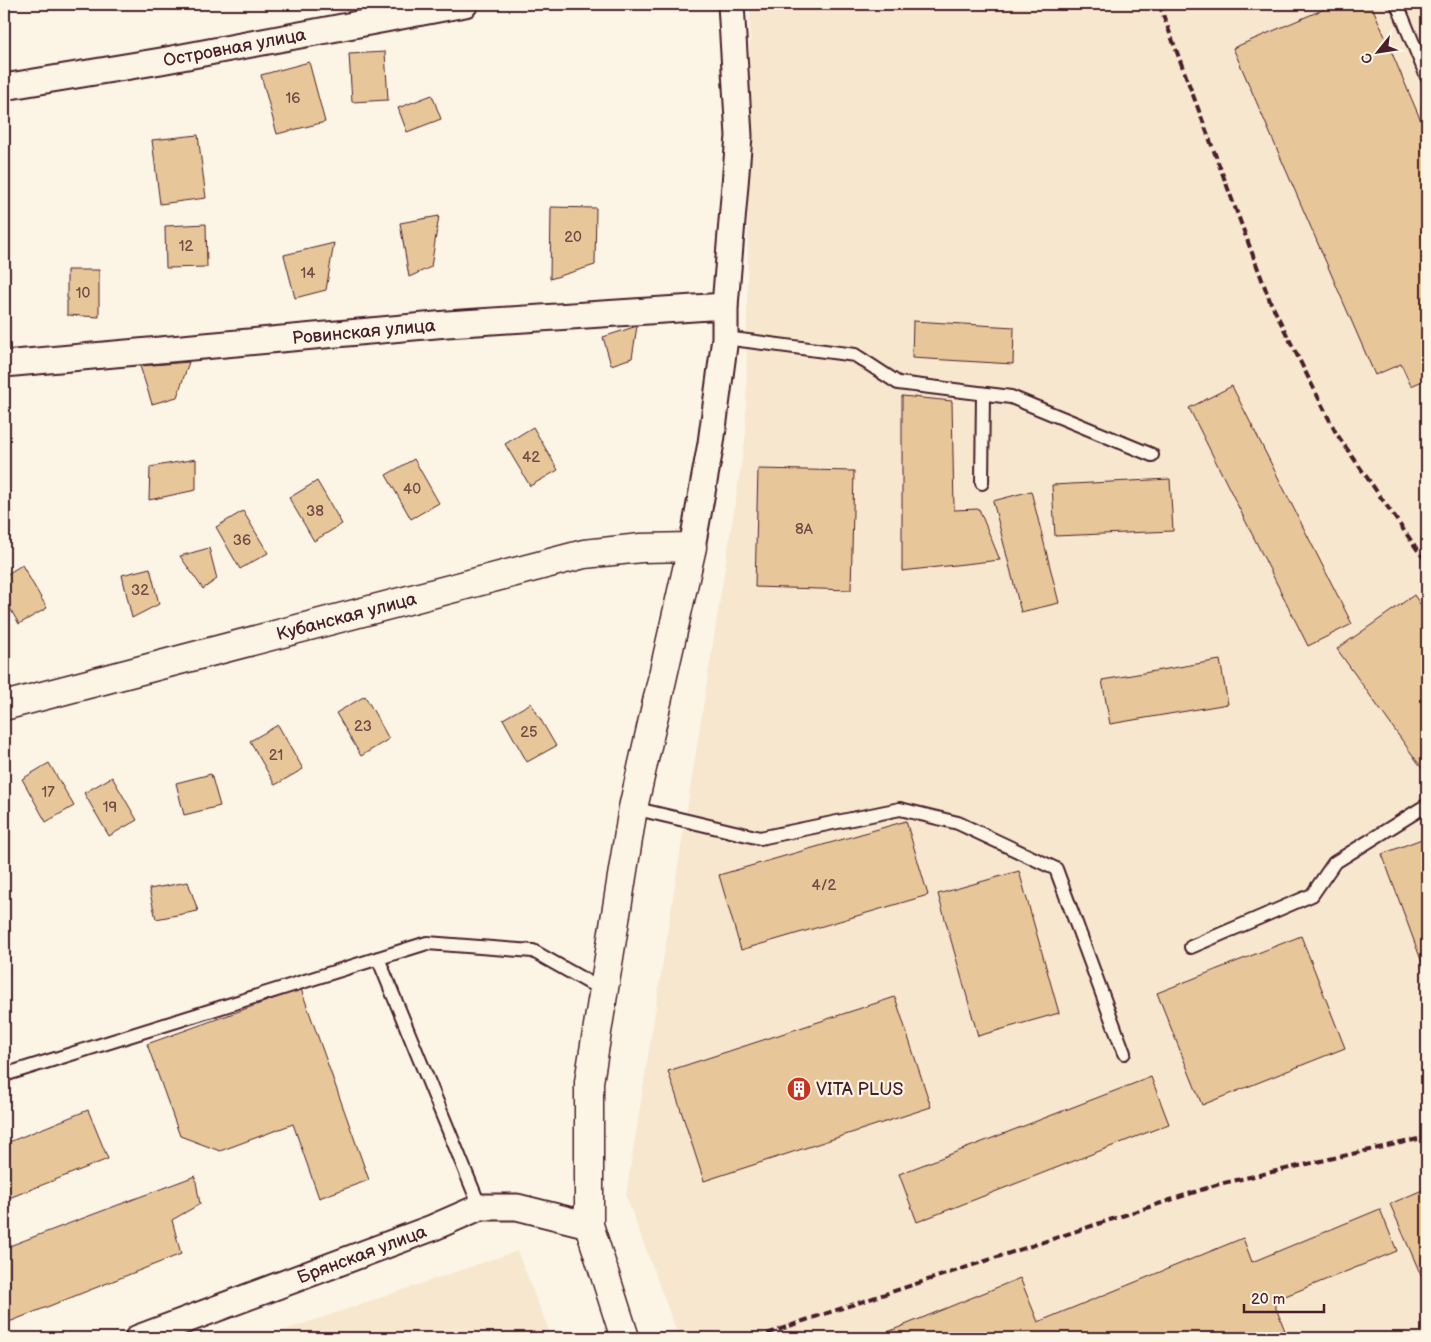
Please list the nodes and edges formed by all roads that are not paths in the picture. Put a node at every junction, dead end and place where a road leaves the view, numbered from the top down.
1 (465, 4) edge
2 (731, 4) edge
3 (1397, 4) edge
4 (1427, 77) edge
5 (4, 87) edge
6 (725, 306) junction
7 (725, 338) junction
8 (4, 364) edge
9 (983, 394) junction
10 (1152, 455) dead end
11 (982, 483) dead end
12 (692, 547) junction
13 (4, 706) edge
14 (1427, 805) edge
15 (633, 808) junction
16 (1191, 947) dead end
17 (378, 958) junction
18 (604, 992) junction
19 (1124, 1053) dead end
20 (4, 1075) edge
21 (480, 1207) junction
22 (589, 1225) junction
23 (138, 1338) edge
24 (626, 1338) edge

1 - 5 street, Островная улица
2 - 6 street
3 - 4 lane
6 - 7 street
6 - 8 street, Ровинская улица
7 - 9 lane
7 - 12 street
9 - 10 lane
9 - 11 lane
12 - 13 street, Кубанская улица
12 - 15 street
14 - 16 lane
15 - 18 street
15 - 19 lane
17 - 18 lane
17 - 20 lane
17 - 21 lane
18 - 22 street
21 - 22 street, Брянская улица
21 - 23 street, Брянская улица
22 - 24 street

